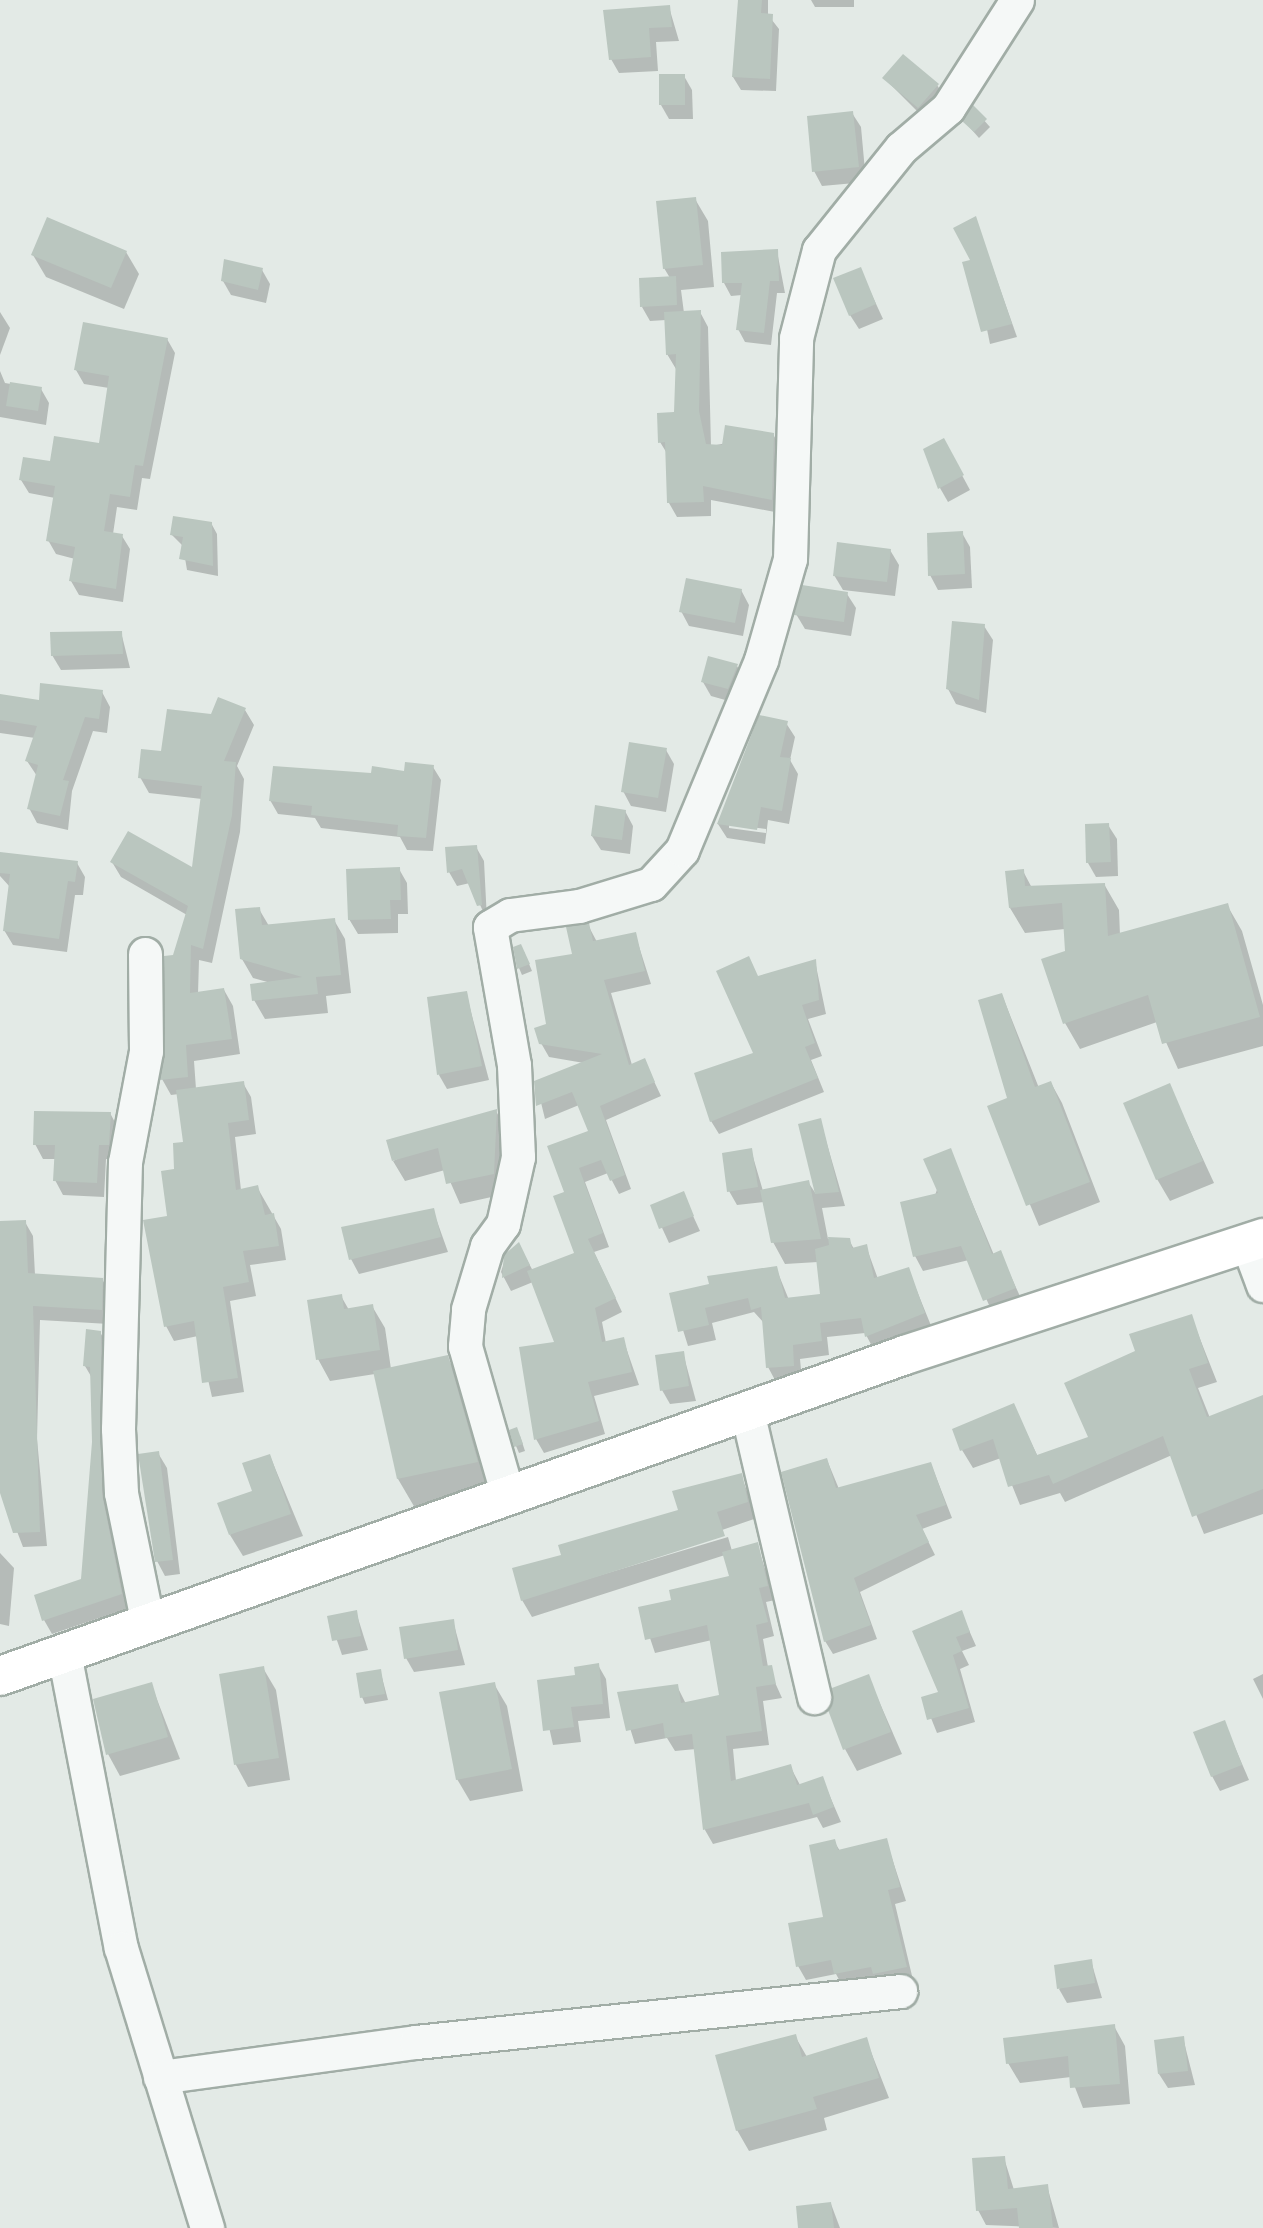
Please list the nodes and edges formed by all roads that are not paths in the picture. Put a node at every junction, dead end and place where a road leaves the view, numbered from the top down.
1 (1017, 0) edge
2 (145, 954) dead end
3 (1255, 1240) edge
4 (1263, 1285) edge
5 (747, 1411) junction
6 (508, 1496) junction
7 (148, 1624) junction
8 (64, 1653) junction
9 (0, 1676) edge
10 (814, 1697) dead end
11 (900, 1991) dead end
12 (160, 2077) junction
13 (207, 2228) edge

1 - 6 street
2 - 7 street
3 - 4 street
3 - 5 main road
5 - 6 main road
5 - 10 street
6 - 7 main road
7 - 8 main road
8 - 9 main road
8 - 12 street
11 - 12 street
12 - 13 street

